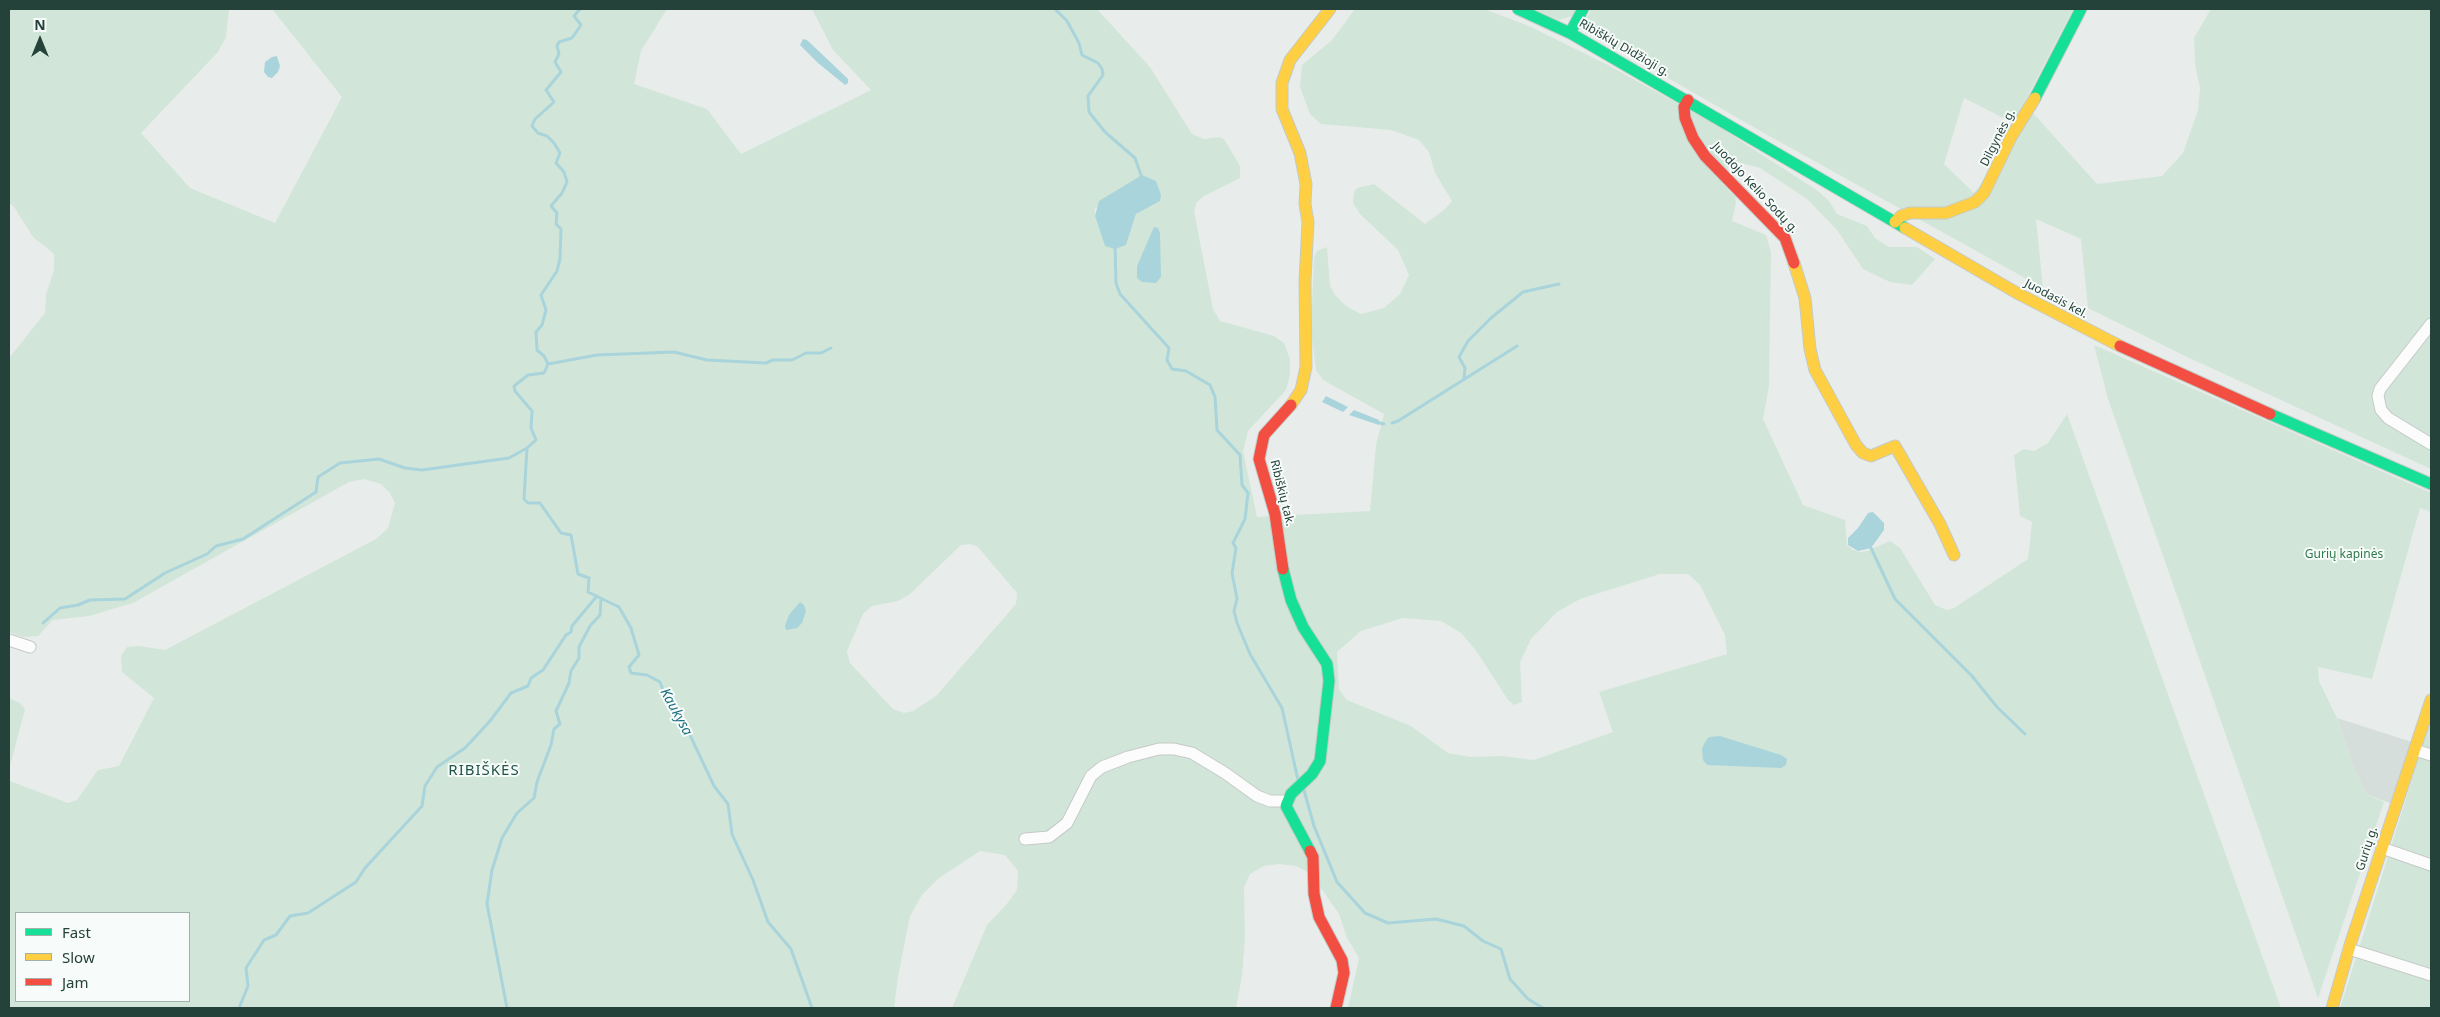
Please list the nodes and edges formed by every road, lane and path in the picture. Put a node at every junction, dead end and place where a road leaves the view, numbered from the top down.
1 (1330, 9) edge
2 (1518, 9) edge
3 (1584, 9) edge
4 (2081, 9) edge
5 (1570, 33) junction
6 (1688, 100) junction
7 (1895, 222) junction
8 (2431, 324) edge
9 (2431, 444) edge
10 (2431, 484) edge
11 (1954, 555) dead end
12 (9, 640) edge
13 (30, 648) dead end
14 (2431, 700) edge
15 (2415, 750) junction
16 (2431, 755) edge
17 (1286, 801) junction
18 (1025, 839) dead end
19 (2382, 848) junction
20 (2431, 865) edge
21 (2350, 948) junction
22 (2431, 975) edge
23 (1336, 1008) edge
24 (2332, 1008) edge

1 - 17 street, Ribiškių tak.
2 - 5 street, Ribiškių Didžioji g.
3 - 5 street
4 - 7 street, Dilgynės g.
5 - 6 street, Ribiškių Didžioji g.
6 - 7 street, Juodasis kel.
6 - 11 street, Juodojo Kelio Sodų g.
7 - 10 street, Juodasis kel.
8 - 9 street
12 - 13 street
14 - 15 street, Gurių g.
15 - 16 street
15 - 19 street, Gurių g.
17 - 18 street
17 - 23 street
19 - 20 street
19 - 21 street, Gurių g.
21 - 22 street
21 - 24 street, Gurių g.

